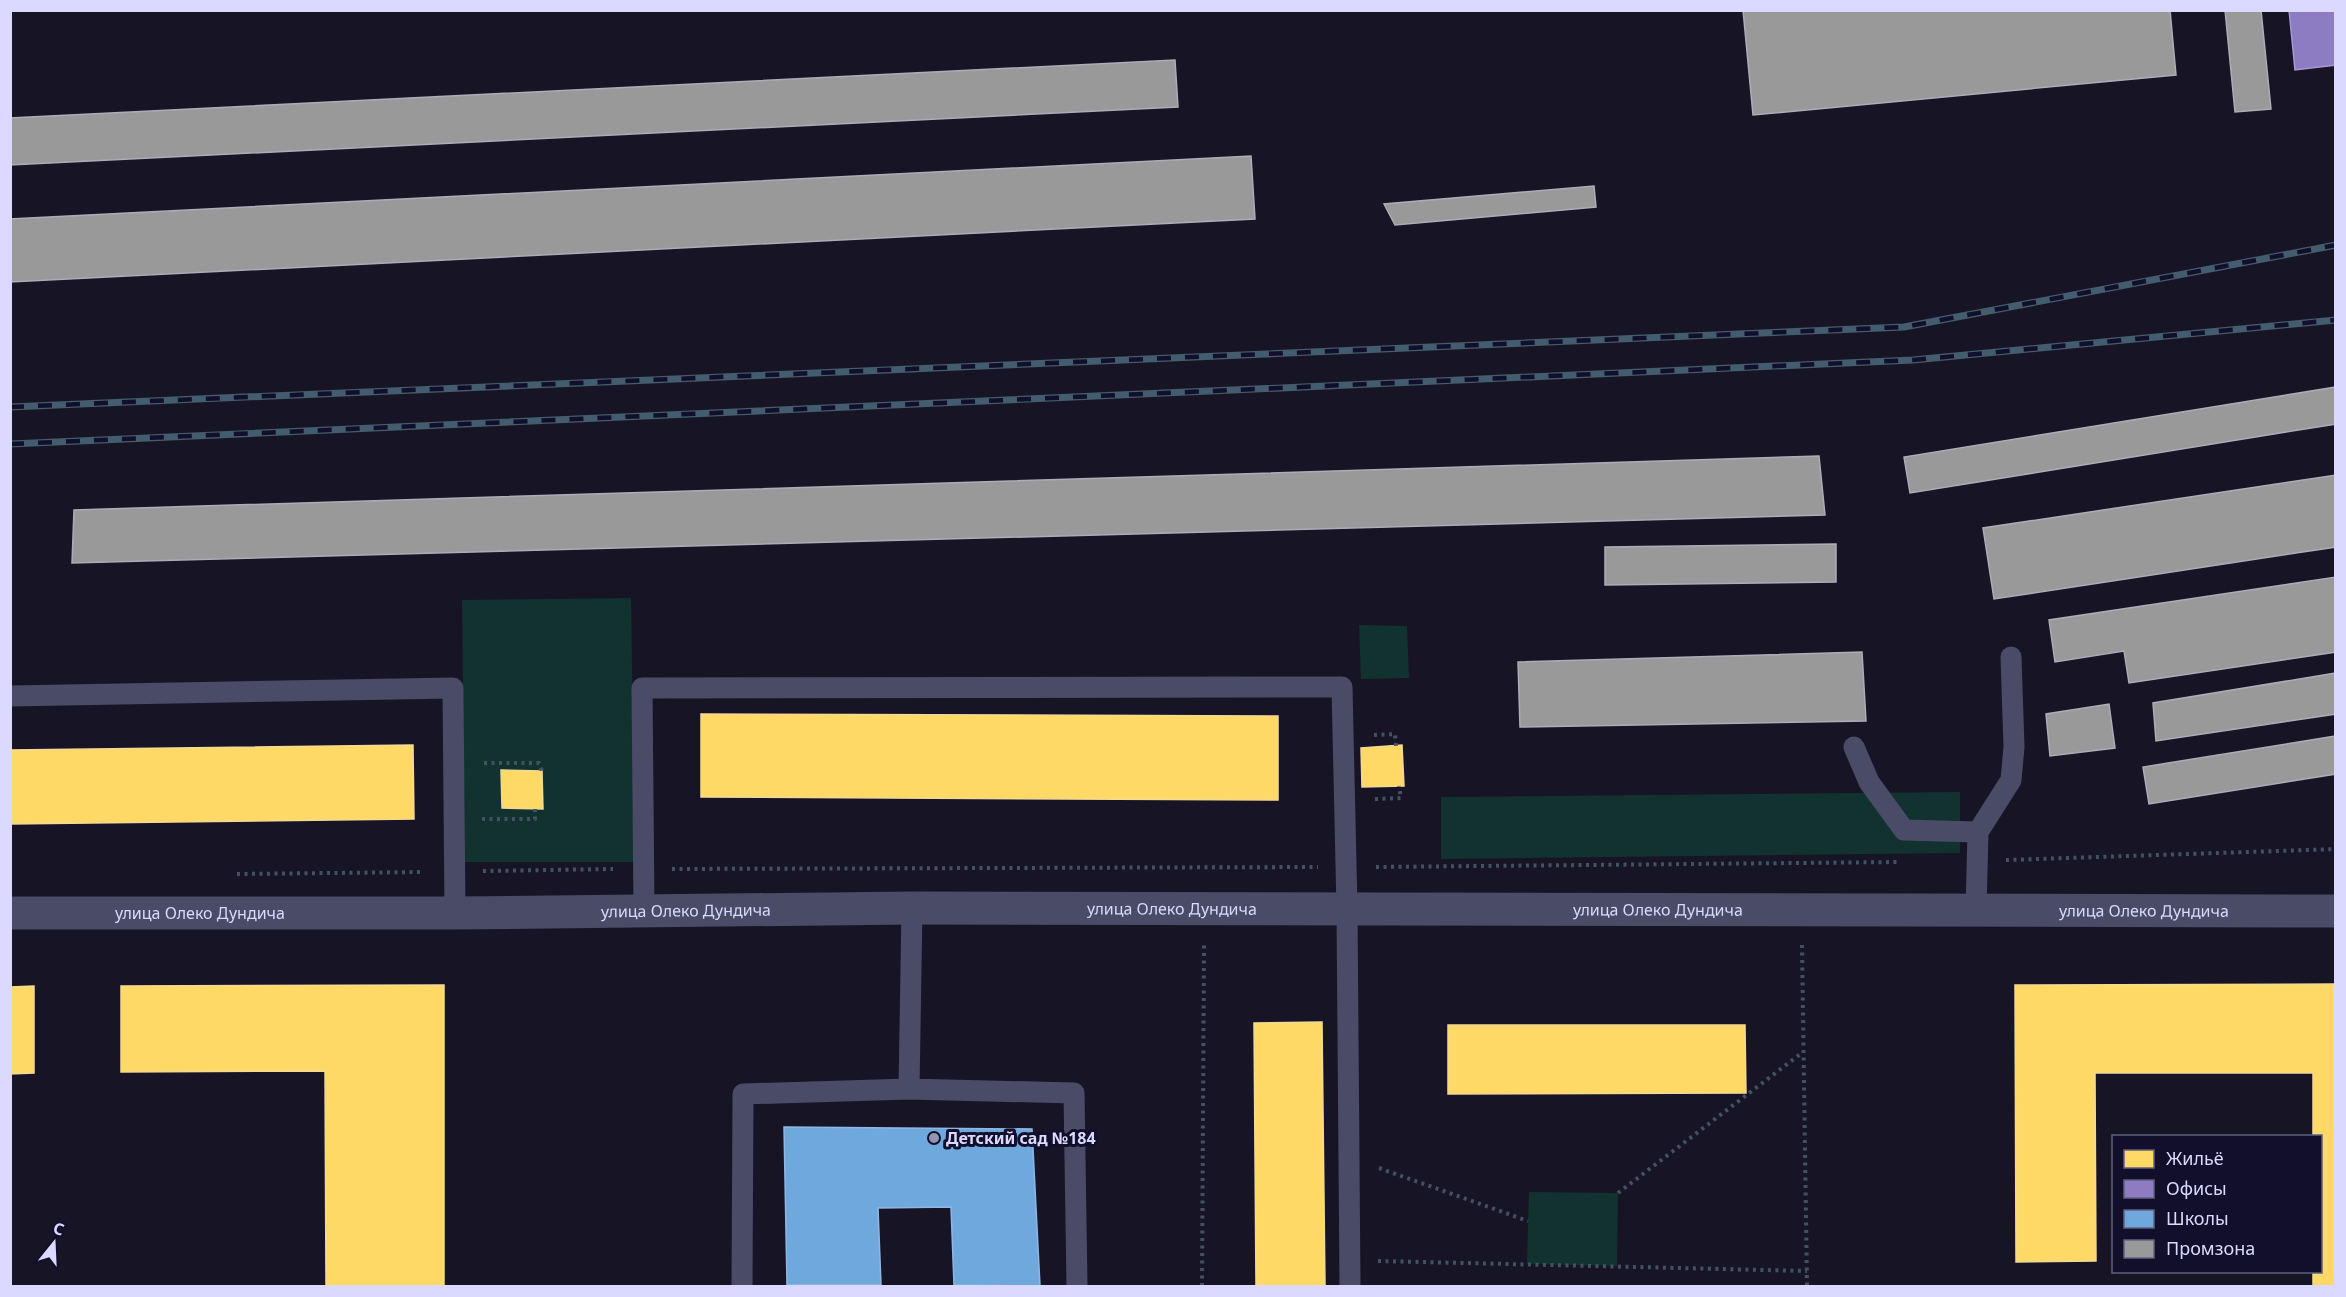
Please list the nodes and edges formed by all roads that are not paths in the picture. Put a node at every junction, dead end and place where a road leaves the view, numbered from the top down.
1 (2011, 657) dead end
2 (10, 696) edge
3 (1854, 747) dead end
4 (1978, 832) junction
5 (912, 908) junction
6 (1347, 909) junction
7 (1976, 910) junction
8 (644, 911) junction
9 (2336, 911) edge
10 (10, 913) edge
11 (455, 913) junction
12 (909, 1089) junction
13 (742, 1287) edge
14 (1077, 1287) edge
15 (1350, 1287) edge

1 - 4 lane
2 - 11 lane
3 - 4 lane
4 - 7 lane
5 - 6 street, улица Олеко Дундича
5 - 8 street, улица Олеко Дундича
5 - 12 lane
6 - 7 street, улица Олеко Дундича
6 - 8 lane
6 - 15 lane
7 - 9 street, улица Олеко Дундича
8 - 11 street, улица Олеко Дундича
10 - 11 street, улица Олеко Дундича
12 - 13 lane
12 - 14 lane

